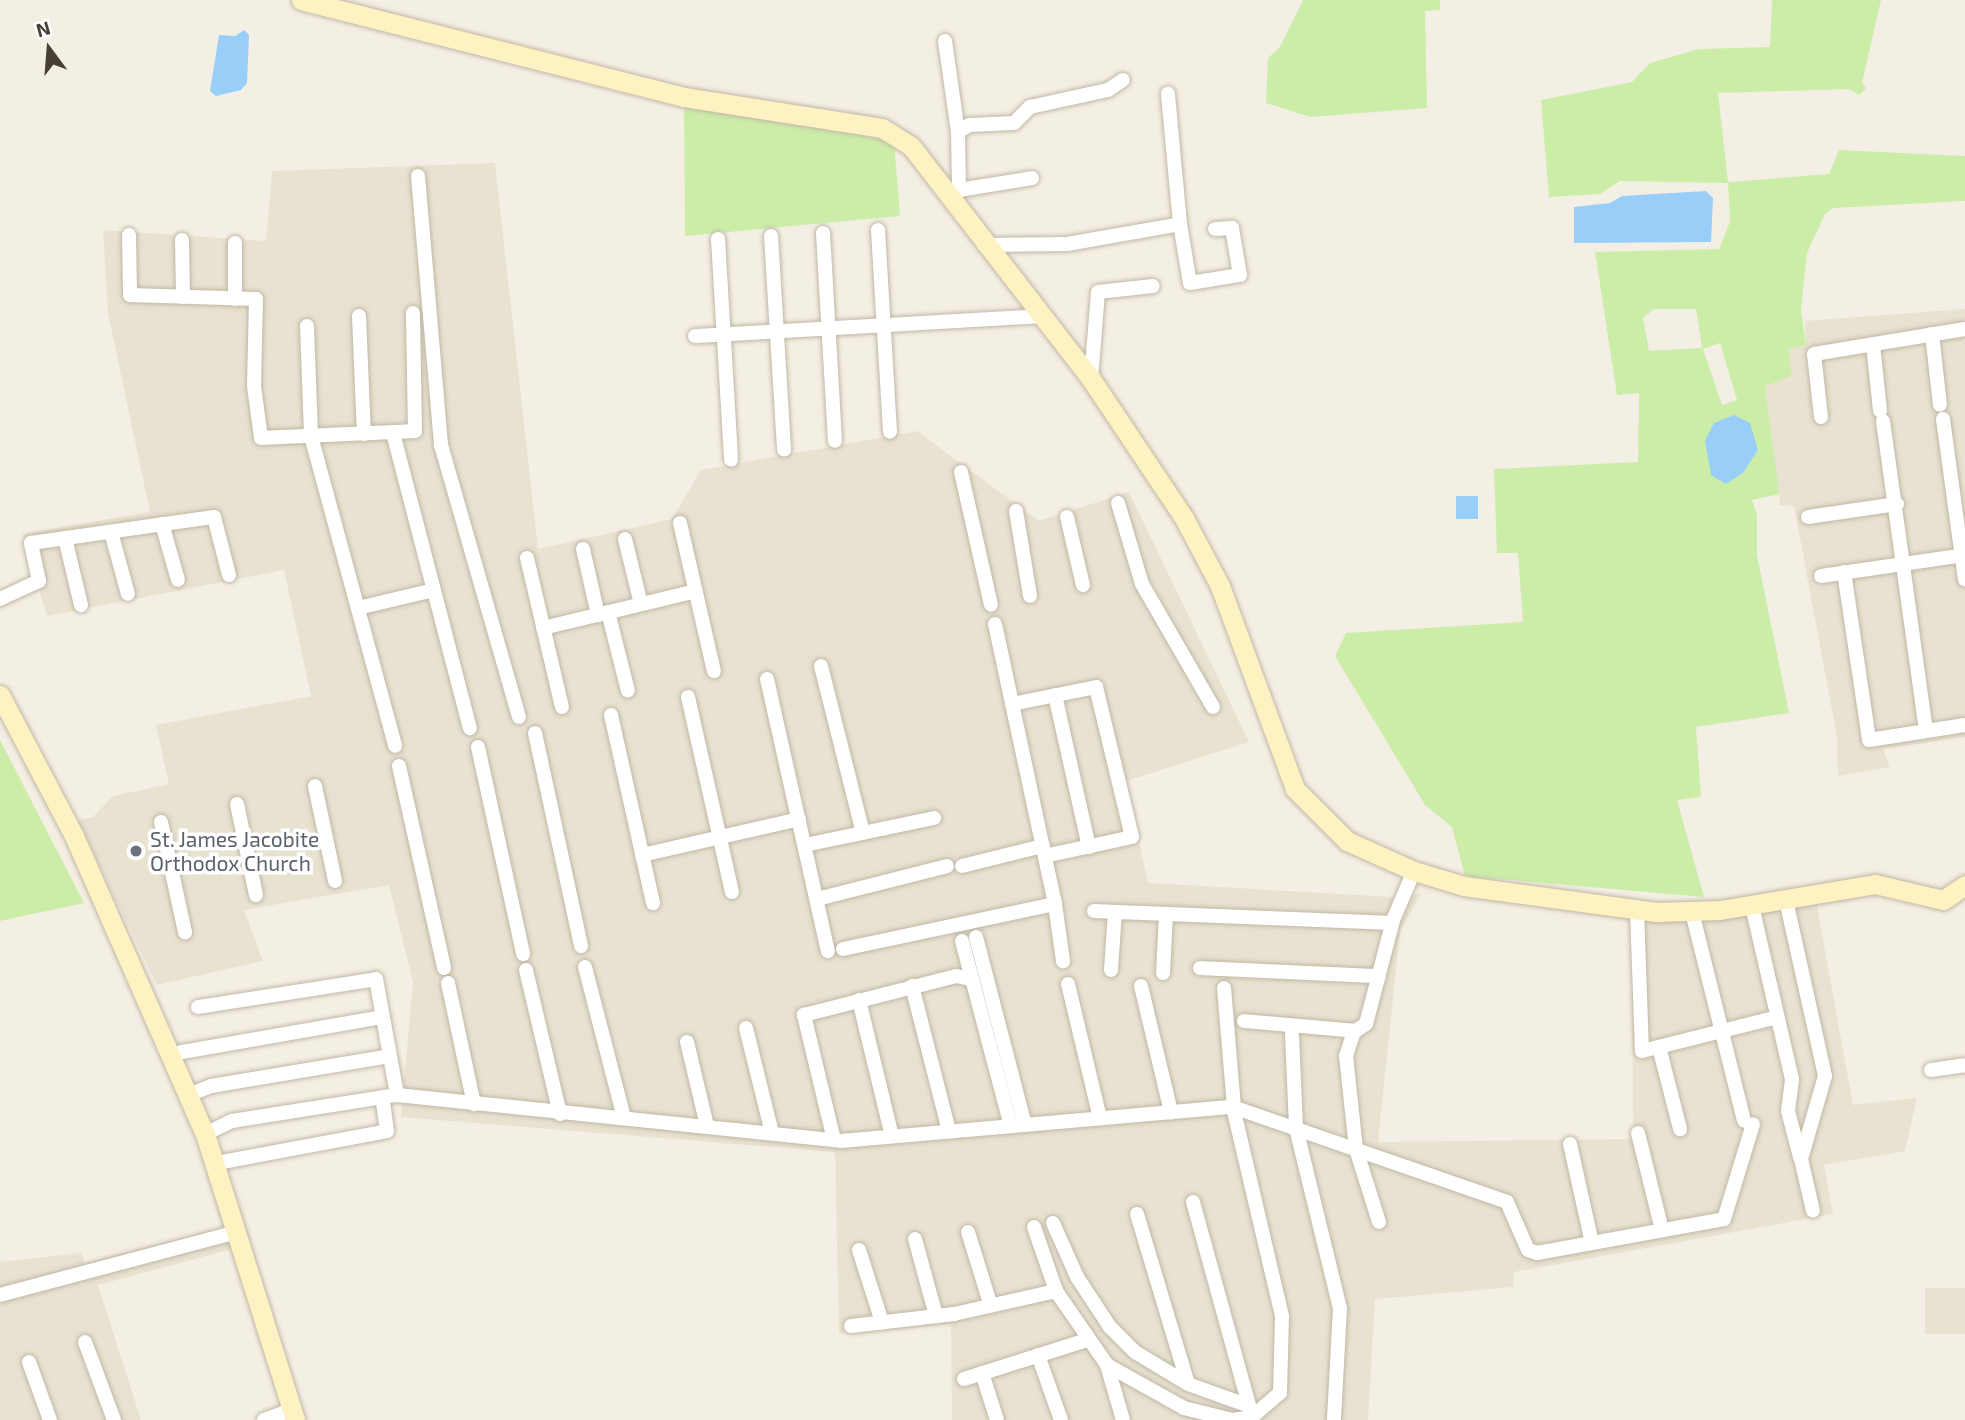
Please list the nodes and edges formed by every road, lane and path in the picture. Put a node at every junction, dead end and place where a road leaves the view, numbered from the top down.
1 (301, 0) edge
2 (945, 41) dead end
3 (1123, 80) dead end
4 (1168, 93) dead end
5 (958, 132) junction
6 (418, 176) dead end
7 (1032, 178) dead end
8 (956, 196) junction
9 (1180, 225) junction
10 (1215, 229) dead end
11 (878, 230) dead end
12 (823, 233) dead end
13 (129, 235) dead end
14 (771, 236) dead end
15 (718, 239) dead end
16 (182, 240) dead end
17 (235, 243) dead end
18 (984, 245) junction
19 (1153, 286) dead end
20 (183, 297) junction
21 (235, 299) junction
22 (413, 313) dead end
23 (359, 316) dead end
24 (1040, 316) junction
25 (883, 325) junction
26 (307, 326) dead end
27 (829, 328) junction
28 (1965, 329) edge
29 (777, 332) junction
30 (1931, 334) junction
31 (724, 335) junction
32 (695, 337) dead end
33 (1873, 344) junction
34 (1091, 379) junction
35 (1821, 417) dead end
36 (393, 432) junction
37 (890, 432) dead end
38 (364, 434) junction
39 (311, 436) junction
40 (835, 441) dead end
41 (784, 450) dead end
42 (731, 460) dead end
43 (961, 472) dead end
44 (1118, 503) dead end
45 (1897, 504) junction
46 (1016, 510) dead end
47 (1067, 517) dead end
48 (1808, 517) dead end
49 (680, 523) dead end
50 (162, 524) junction
51 (110, 532) junction
52 (65, 538) junction
53 (625, 539) dead end
54 (583, 549) dead end
55 (1963, 556) edge
56 (527, 558) dead end
57 (1904, 563) junction
58 (1844, 572) junction
59 (229, 575) dead end
60 (1821, 576) dead end
61 (177, 580) dead end
62 (1965, 580) edge
63 (1083, 585) dead end
64 (434, 590) junction
65 (696, 591) junction
66 (128, 594) dead end
67 (1030, 596) dead end
68 (0, 599) edge
69 (641, 604) junction
70 (81, 605) dead end
71 (991, 605) dead end
72 (358, 608) junction
73 (603, 613) junction
74 (995, 624) dead end
75 (543, 628) junction
76 (821, 666) dead end
77 (714, 671) dead end
78 (767, 680) dead end
79 (628, 691) dead end
80 (0, 695) edge
81 (1055, 695) junction
82 (688, 697) dead end
83 (1012, 704) junction
84 (562, 707) dead end
85 (1213, 707) dead end
86 (611, 715) dead end
87 (519, 717) dead end
88 (1965, 725) edge
89 (470, 729) dead end
90 (1926, 730) junction
91 (535, 733) dead end
92 (395, 746) dead end
93 (478, 747) dead end
94 (399, 766) dead end
95 (315, 786) dead end
96 (237, 804) dead end
97 (934, 818) dead end
98 (799, 819) junction
99 (161, 822) dead end
100 (863, 833) junction
101 (720, 837) junction
102 (805, 845) junction
103 (1089, 847) junction
104 (1044, 851) junction
105 (642, 855) junction
106 (1414, 871) junction
107 (335, 881) dead end
108 (732, 892) dead end
109 (1962, 892) edge
110 (256, 895) dead end
111 (817, 899) junction
112 (1786, 900) junction
113 (653, 903) dead end
114 (1055, 904) junction
115 (1752, 906) junction
116 (1637, 909) junction
117 (1094, 911) dead end
118 (1115, 912) junction
119 (1692, 912) junction
120 (1166, 914) junction
121 (1392, 923) junction
122 (185, 932) dead end
123 (581, 946) dead end
124 (523, 954) dead end
125 (1063, 961) dead end
126 (585, 967) dead end
127 (444, 968) dead end
128 (1200, 968) dead end
129 (526, 970) dead end
130 (1111, 970) dead end
131 (1163, 973) dead end
132 (1379, 976) junction
133 (972, 979) junction
134 (448, 983) dead end
135 (1068, 984) dead end
136 (912, 986) junction
137 (1141, 986) dead end
138 (1224, 988) dead end
139 (859, 1000) junction
140 (198, 1007) dead end
141 (383, 1017) junction
142 (1777, 1017) junction
143 (1244, 1021) dead end
144 (746, 1028) dead end
145 (1356, 1031) junction
146 (1722, 1031) junction
147 (1292, 1035) dead end
148 (687, 1042) dead end
149 (1659, 1047) junction
150 (390, 1056) junction
151 (171, 1058) junction
152 (1965, 1065) edge
153 (1931, 1070) dead end
154 (188, 1095) junction
155 (389, 1096) junction
156 (474, 1104) junction
157 (1233, 1107) junction
158 (1171, 1112) junction
159 (561, 1114) junction
160 (624, 1118) junction
161 (1100, 1118) junction
162 (1018, 1125) junction
163 (707, 1126) junction
164 (1296, 1128) junction
165 (1680, 1129) dead end
166 (949, 1131) junction
167 (772, 1133) junction
168 (1638, 1133) dead end
169 (205, 1134) junction
170 (892, 1136) junction
171 (834, 1140) junction
172 (1570, 1144) dead end
173 (1356, 1149) junction
174 (1801, 1159) junction
175 (222, 1162) dead end
176 (1193, 1202) dead end
177 (1813, 1211) dead end
178 (1137, 1214) dead end
179 (1379, 1222) dead end
180 (1053, 1223) dead end
181 (1034, 1227) dead end
182 (1662, 1230) junction
183 (236, 1232) junction
184 (968, 1232) dead end
185 (915, 1239) dead end
186 (1592, 1242) junction
187 (859, 1250) dead end
188 (1056, 1291) junction
189 (0, 1295) edge
190 (990, 1303) junction
191 (936, 1316) junction
192 (882, 1322) junction
193 (851, 1326) dead end
194 (1087, 1340) junction
195 (85, 1342) dead end
196 (1038, 1355) junction
197 (29, 1362) dead end
198 (1107, 1365) junction
199 (982, 1373) junction
200 (964, 1379) dead end
201 (1188, 1384) junction
202 (1250, 1412) junction
203 (294, 1415) edge
204 (50, 1420) edge
205 (114, 1420) edge
206 (264, 1420) edge
207 (997, 1420) edge
208 (1061, 1420) edge
209 (1123, 1420) edge
210 (1232, 1420) edge
211 (1334, 1420) edge

1 - 8 street
2 - 5 street
3 - 5 street
4 - 9 street
5 - 8 street
6 - 87 street
7 - 8 street
8 - 18 street
9 - 10 street
9 - 18 street
11 - 25 street
12 - 27 street
13 - 20 street
14 - 29 street
15 - 31 street
16 - 20 street
17 - 21 street
18 - 24 street
19 - 34 street
20 - 21 street
21 - 39 street
22 - 36 street
23 - 38 street
24 - 25 street
24 - 34 street
25 - 27 street
25 - 37 street
26 - 39 street
27 - 29 street
27 - 40 street
28 - 30 street
29 - 31 street
29 - 41 street
30 - 33 street
30 - 55 street
31 - 32 street
31 - 42 street
33 - 35 street
33 - 45 street
34 - 106 street
36 - 38 street
36 - 64 street
38 - 39 street
39 - 72 street
43 - 71 street
44 - 85 street
45 - 48 street
45 - 57 street
46 - 67 street
47 - 63 street
49 - 65 street
50 - 51 street
50 - 59 street
50 - 61 street
51 - 52 street
51 - 66 street
52 - 68 street
52 - 70 street
53 - 69 street
54 - 73 street
55 - 57 street
55 - 62 street
56 - 75 street
57 - 58 street
57 - 90 street
58 - 60 street
58 - 90 street
64 - 72 street
64 - 89 street
65 - 69 street
65 - 77 street
69 - 73 street
72 - 92 street
73 - 75 street
73 - 79 street
74 - 83 street
75 - 84 street
76 - 100 street
78 - 98 street
80 - 151 street
81 - 83 street
81 - 103 street
81 - 103 street
82 - 101 street
83 - 104 street
86 - 105 street
88 - 90 street
91 - 123 street
93 - 124 street
94 - 127 street
95 - 107 street
96 - 110 street
97 - 100 street
98 - 101 street
98 - 102 street
99 - 122 street
100 - 102 street
101 - 105 street
101 - 108 street
102 - 111 street
103 - 104 street
104 - 111 street
104 - 114 street
105 - 113 street
106 - 116 street
106 - 121 street
109 - 112 street
111 - 114 street
112 - 115 street
112 - 174 street
114 - 125 street
115 - 119 street
115 - 142 street
116 - 119 street
116 - 149 street
117 - 118 street
118 - 120 street
118 - 130 street
119 - 146 street
120 - 121 street
120 - 131 street
121 - 132 street
126 - 160 street
128 - 132 street
129 - 159 street
132 - 145 street
133 - 136 street
133 - 162 street
133 - 162 street
134 - 156 street
135 - 161 street
136 - 139 street
136 - 166 street
137 - 158 street
138 - 157 street
139 - 170 street
139 - 171 street
140 - 141 street
141 - 150 street
141 - 151 street
142 - 146 street
142 - 174 street
143 - 145 street
144 - 167 street
145 - 173 street
146 - 149 street
146 - 182 street
147 - 164 street
148 - 163 street
149 - 165 street
150 - 154 street
150 - 155 street
151 - 154 street
152 - 153 street
154 - 169 street
155 - 156 street
155 - 169 street
155 - 175 street
156 - 159 street
157 - 158 street
157 - 164 street
157 - 202 street
158 - 161 street
159 - 160 street
160 - 163 street
161 - 162 street
162 - 166 street
163 - 167 street
164 - 173 street
164 - 211 street
166 - 170 street
167 - 171 street
168 - 182 street
169 - 183 street
170 - 171 street
172 - 186 street
173 - 179 street
173 - 186 street
174 - 177 street
176 - 202 street
178 - 201 street
180 - 201 street
181 - 188 street
182 - 186 street
183 - 189 street
183 - 203 street
184 - 190 street
185 - 191 street
187 - 192 street
188 - 190 street
188 - 194 street
190 - 191 street
191 - 192 street
192 - 193 street
194 - 196 street
194 - 198 street
195 - 205 street
196 - 199 street
196 - 208 street
197 - 204 street
198 - 209 street
198 - 210 street
199 - 200 street
199 - 207 street
201 - 202 street
202 - 210 street
203 - 206 street

